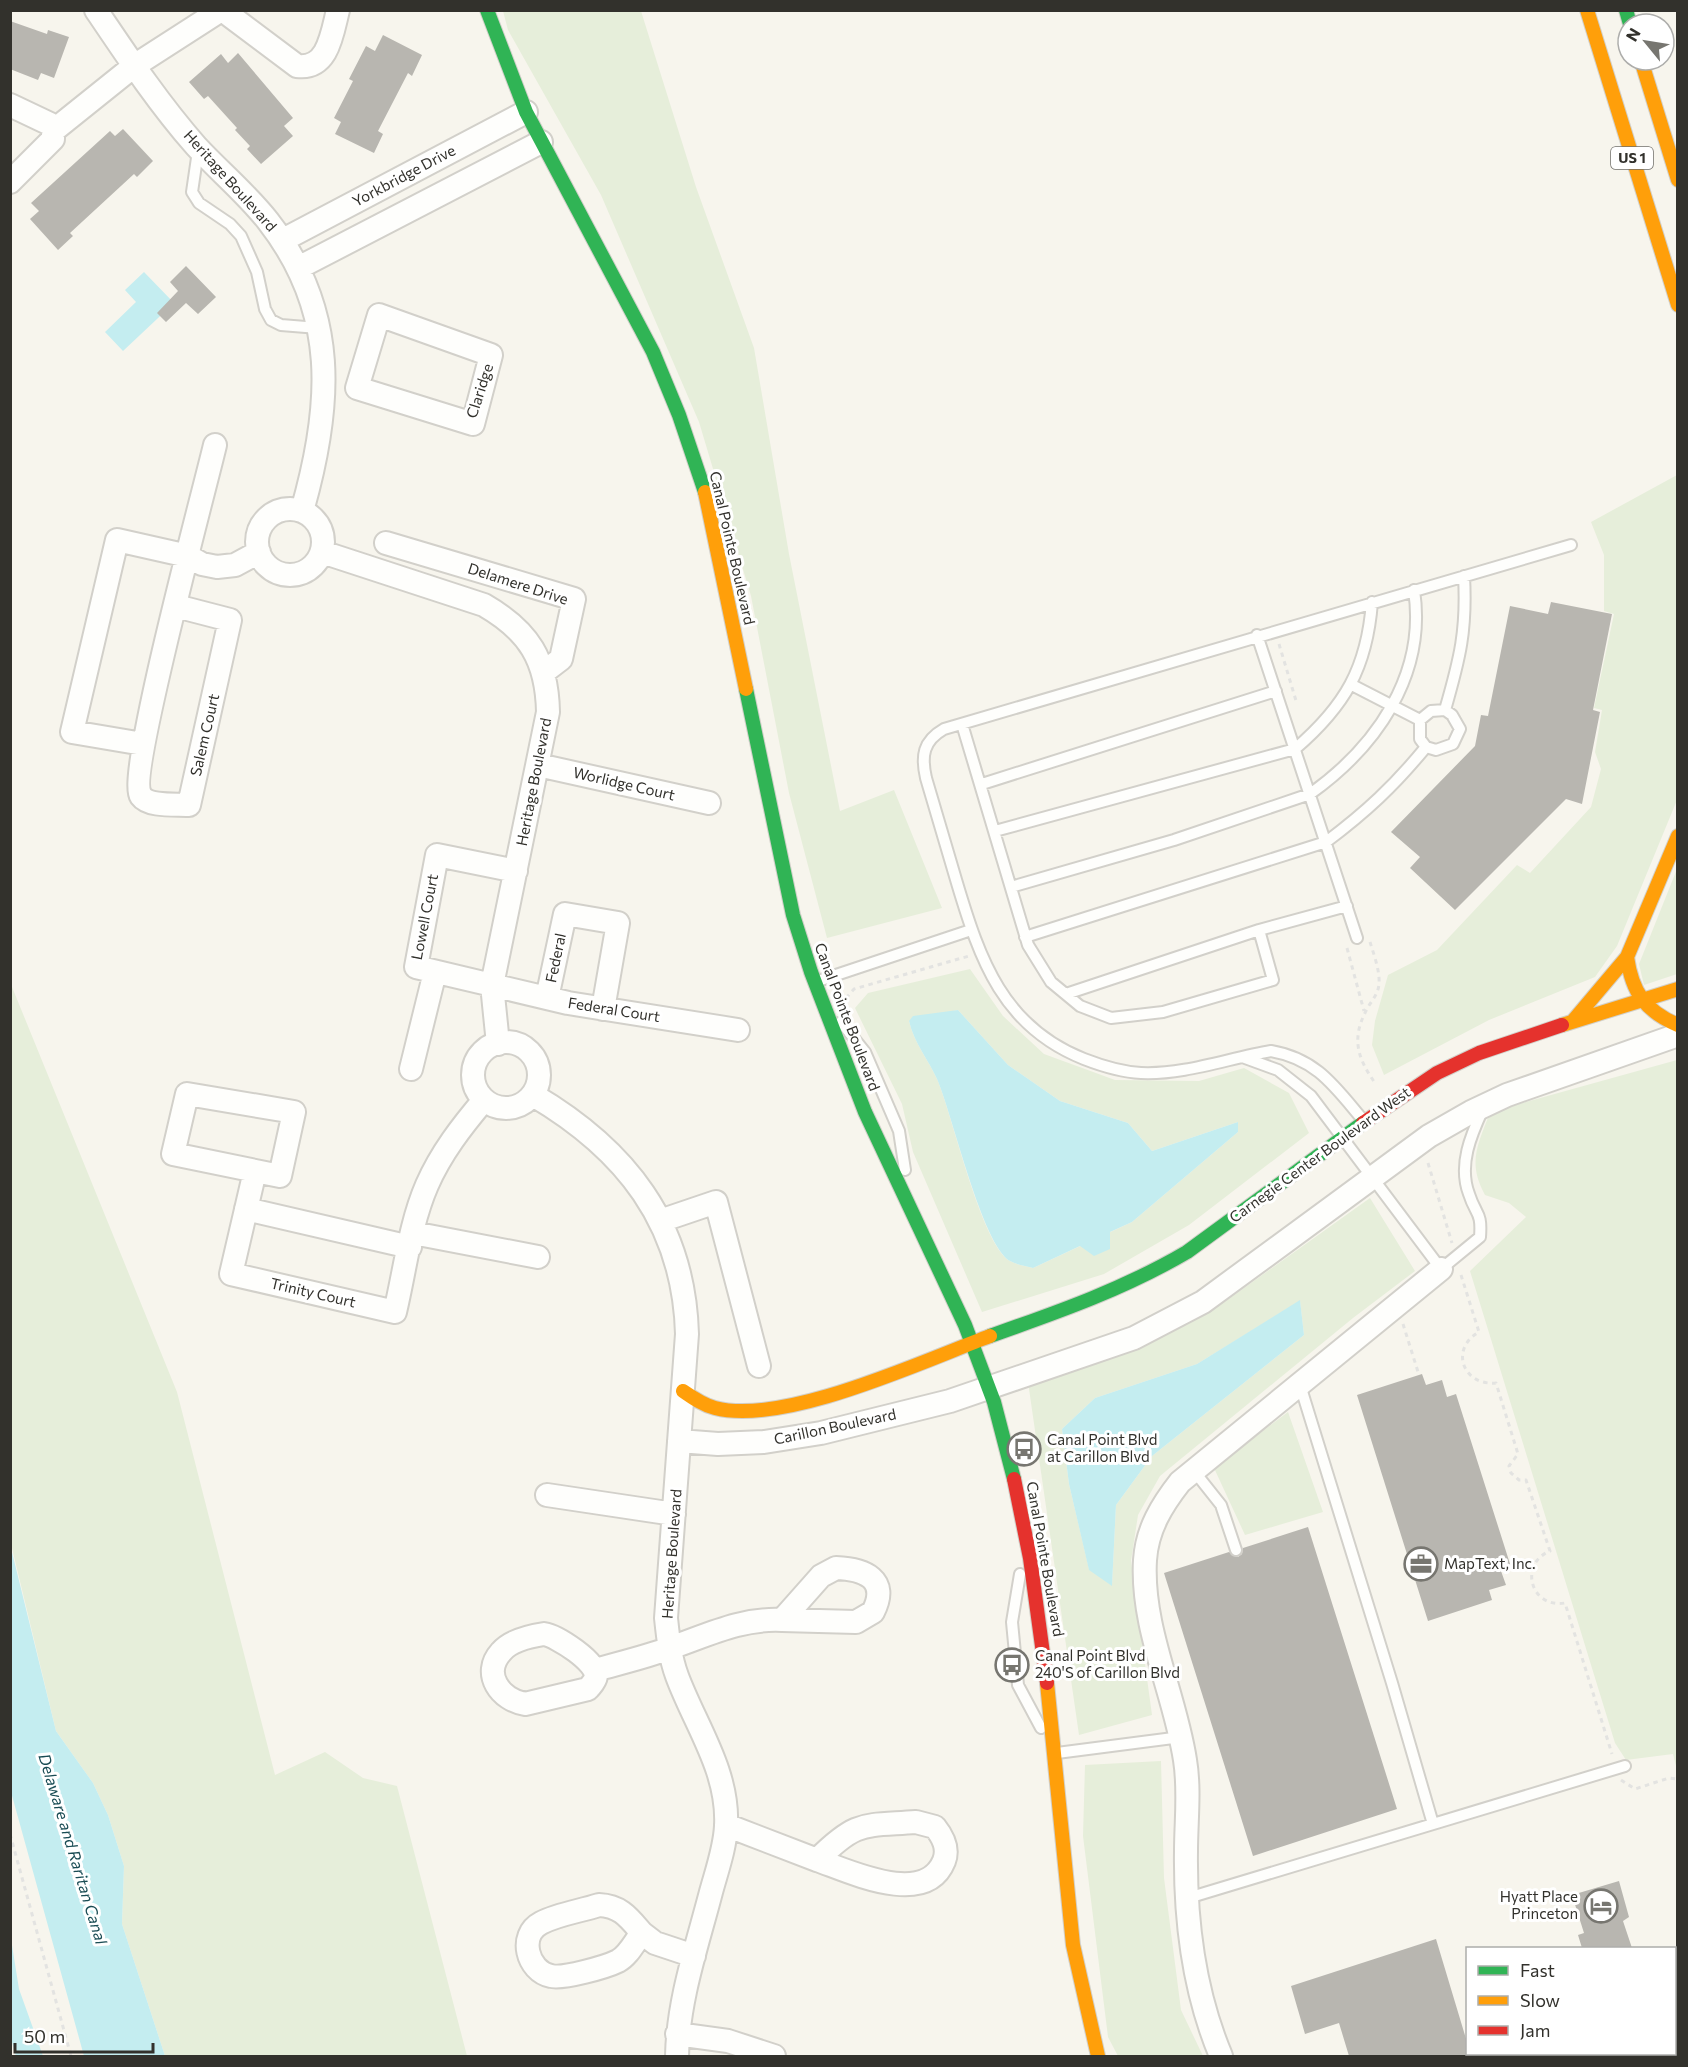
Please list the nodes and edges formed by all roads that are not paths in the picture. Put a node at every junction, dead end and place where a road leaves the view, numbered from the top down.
1 (96, 10) edge
2 (221, 10) edge
3 (228, 10) edge
4 (338, 10) edge
5 (487, 10) edge
6 (1587, 10) edge
7 (134, 66) junction
8 (1645, 72) edge
9 (10, 105) edge
10 (526, 112) junction
11 (53, 131) junction
12 (541, 142) junction
13 (199, 148) junction
14 (1677, 180) edge
15 (10, 182) edge
16 (283, 240) junction
17 (298, 267) junction
18 (1677, 304) edge
19 (318, 328) junction
20 (357, 388) junction
21 (325, 389) junction
22 (215, 445) dead end
23 (302, 511) junction
24 (386, 543) dead end
25 (1571, 545) dead end
26 (259, 552) junction
27 (322, 552) junction
28 (188, 556) junction
29 (1464, 576) junction
30 (1414, 590) junction
31 (1372, 602) junction
32 (176, 606) junction
33 (1257, 635) junction
34 (544, 672) junction
35 (1353, 685) junction
36 (1276, 691) junction
37 (1393, 706) junction
38 (1445, 710) junction
39 (1420, 720) junction
40 (962, 724) junction
41 (143, 744) junction
42 (1426, 747) junction
43 (1295, 749) junction
44 (538, 765) junction
45 (982, 784) junction
46 (1310, 794) junction
47 (709, 803) dead end
48 (995, 831) junction
49 (1677, 836) edge
50 (1326, 842) junction
51 (516, 871) junction
52 (1011, 887) junction
53 (1347, 906) junction
54 (971, 930) junction
55 (1259, 930) junction
56 (1025, 937) junction
57 (1357, 938) dead end
58 (1627, 957) junction
59 (435, 972) junction
60 (492, 985) junction
61 (816, 988) junction
62 (1677, 989) edge
63 (1066, 994) junction
64 (547, 998) junction
65 (1641, 1001) junction
66 (603, 1009) junction
67 (1573, 1021) junction
68 (1677, 1025) edge
69 (738, 1030) dead end
70 (1677, 1035) edge
71 (498, 1044) junction
72 (1239, 1056) junction
73 (411, 1069) dead end
74 (533, 1095) junction
75 (484, 1100) junction
76 (1485, 1106) junction
77 (1365, 1122) junction
78 (1343, 1138) junction
79 (255, 1171) junction
80 (1373, 1177) junction
81 (246, 1209) junction
82 (912, 1212) junction
83 (660, 1221) junction
84 (411, 1240) junction
85 (538, 1257) dead end
86 (1448, 1262) junction
87 (973, 1342) junction
88 (759, 1366) dead end
89 (1300, 1385) junction
90 (987, 1386) junction
91 (683, 1391) junction
92 (679, 1441) junction
93 (1194, 1471) junction
94 (547, 1495) dead end
95 (674, 1514) junction
96 (1027, 1536) junction
97 (1236, 1550) dead end
98 (782, 1620) dead end
99 (669, 1648) junction
100 (595, 1670) dead end
101 (1181, 1737) junction
102 (1054, 1753) junction
103 (1621, 1768) road end
104 (1433, 1824) junction
105 (726, 1825) junction
106 (817, 1860) junction
107 (1188, 1898) junction
108 (642, 1933) junction
109 (694, 1956) junction
110 (677, 2034) junction
111 (677, 2056) edge
112 (774, 2056) edge
113 (1098, 2056) edge
114 (1221, 2056) edge

1 - 7 street, Heritage Boulevard
2 - 7 street
3 - 4 street
5 - 10 main road, Canal Pointe Boulevard
6 - 18 main road, US 1
7 - 11 street
7 - 13 street, Heritage Boulevard
8 - 14 main road, US 1
9 - 11 street
10 - 12 main road, Canal Pointe Boulevard
10 - 16 street, Yorkbridge Drive
11 - 15 street
12 - 17 street
12 - 61 main road, Canal Pointe Boulevard
13 - 16 street, Heritage Boulevard
13 - 19 lane
16 - 17 street, Heritage Boulevard
17 - 19 street, Heritage Boulevard
19 - 21 street, Heritage Boulevard
20 - 20 street, Claridge
20 - 21 street
21 - 23 street, Heritage Boulevard
22 - 28 street, Salem Court
23 - 26 street
23 - 27 street
24 - 34 street, Delamere Drive
25 - 29 lane
26 - 27 street
26 - 28 street
27 - 34 street, Heritage Boulevard
28 - 32 street, Salem Court
28 - 41 street
29 - 30 lane
29 - 38 lane
30 - 31 lane
30 - 37 lane
31 - 33 lane
31 - 35 lane
32 - 41 street, Salem Court
32 - 41 street, Salem Court
33 - 36 lane
33 - 40 lane
34 - 44 street, Heritage Boulevard
35 - 37 lane
35 - 43 lane
36 - 43 lane
36 - 45 lane
37 - 39 lane
37 - 46 lane
38 - 39 lane
38 - 42 lane
39 - 42 lane
40 - 45 lane
40 - 54 lane
42 - 50 lane
43 - 46 lane
43 - 48 lane
44 - 47 street, Worlidge Court
44 - 51 street, Heritage Boulevard
45 - 48 lane
46 - 50 lane
46 - 52 lane
48 - 52 lane
49 - 58 main road
50 - 53 lane
50 - 56 lane
51 - 59 street, Lowell Court
51 - 60 street, Heritage Boulevard
52 - 56 lane
53 - 55 lane
53 - 57 lane
54 - 61 lane
54 - 72 lane
55 - 63 lane
55 - 63 lane
56 - 63 lane
58 - 65 main road
58 - 67 main road
59 - 60 street, Lowell Court
59 - 73 street, Lowell Court
60 - 64 street, Federal Court
60 - 71 street, Heritage Boulevard
61 - 82 main road, Canal Pointe Boulevard
61 - 82 lane
62 - 65 main road, Carnegie Center Boulevard West
64 - 66 street, Federal Court
64 - 66 street, Federal
65 - 67 main road, Carnegie Center Boulevard West
65 - 68 main road
66 - 69 street, Federal Court
67 - 77 main road, Carnegie Center Boulevard West
70 - 76 street
71 - 74 street
71 - 75 street
72 - 77 lane
72 - 78 lane
74 - 75 street
74 - 83 street, Heritage Boulevard
75 - 84 street, Trinity Court
76 - 80 street
76 - 86 lane
77 - 78 main road, Carnegie Center Boulevard West
78 - 80 lane
78 - 87 main road, Carnegie Center Boulevard West
79 - 79 street
79 - 81 street, Trinity Court
80 - 86 lane
80 - 90 street
81 - 84 street
81 - 84 street, Trinity Court
82 - 87 main road, Canal Pointe Boulevard
83 - 88 street
83 - 91 street, Heritage Boulevard
84 - 85 street
86 - 89 street
87 - 90 main road, Canal Pointe Boulevard
87 - 91 main road, Carillon Boulevard
89 - 93 street
89 - 104 lane
90 - 92 street, Carillon Boulevard
90 - 96 main road, Canal Pointe Boulevard
91 - 92 street, Heritage Boulevard
92 - 95 street, Heritage Boulevard
93 - 97 lane
93 - 101 street
94 - 95 street
95 - 99 street, Heritage Boulevard
96 - 102 main road, Canal Pointe Boulevard
96 - 102 lane
98 - 99 street
99 - 100 street
99 - 105 street, Heritage Boulevard
101 - 102 lane
101 - 107 street
102 - 113 main road, Canal Pointe Boulevard
103 - 104 lane
104 - 107 lane
105 - 106 street
105 - 109 street, Heritage Boulevard
106 - 106 street
107 - 114 street
108 - 108 street
108 - 109 street
109 - 110 street, Heritage Boulevard
110 - 111 street, Heritage Boulevard
110 - 112 street

